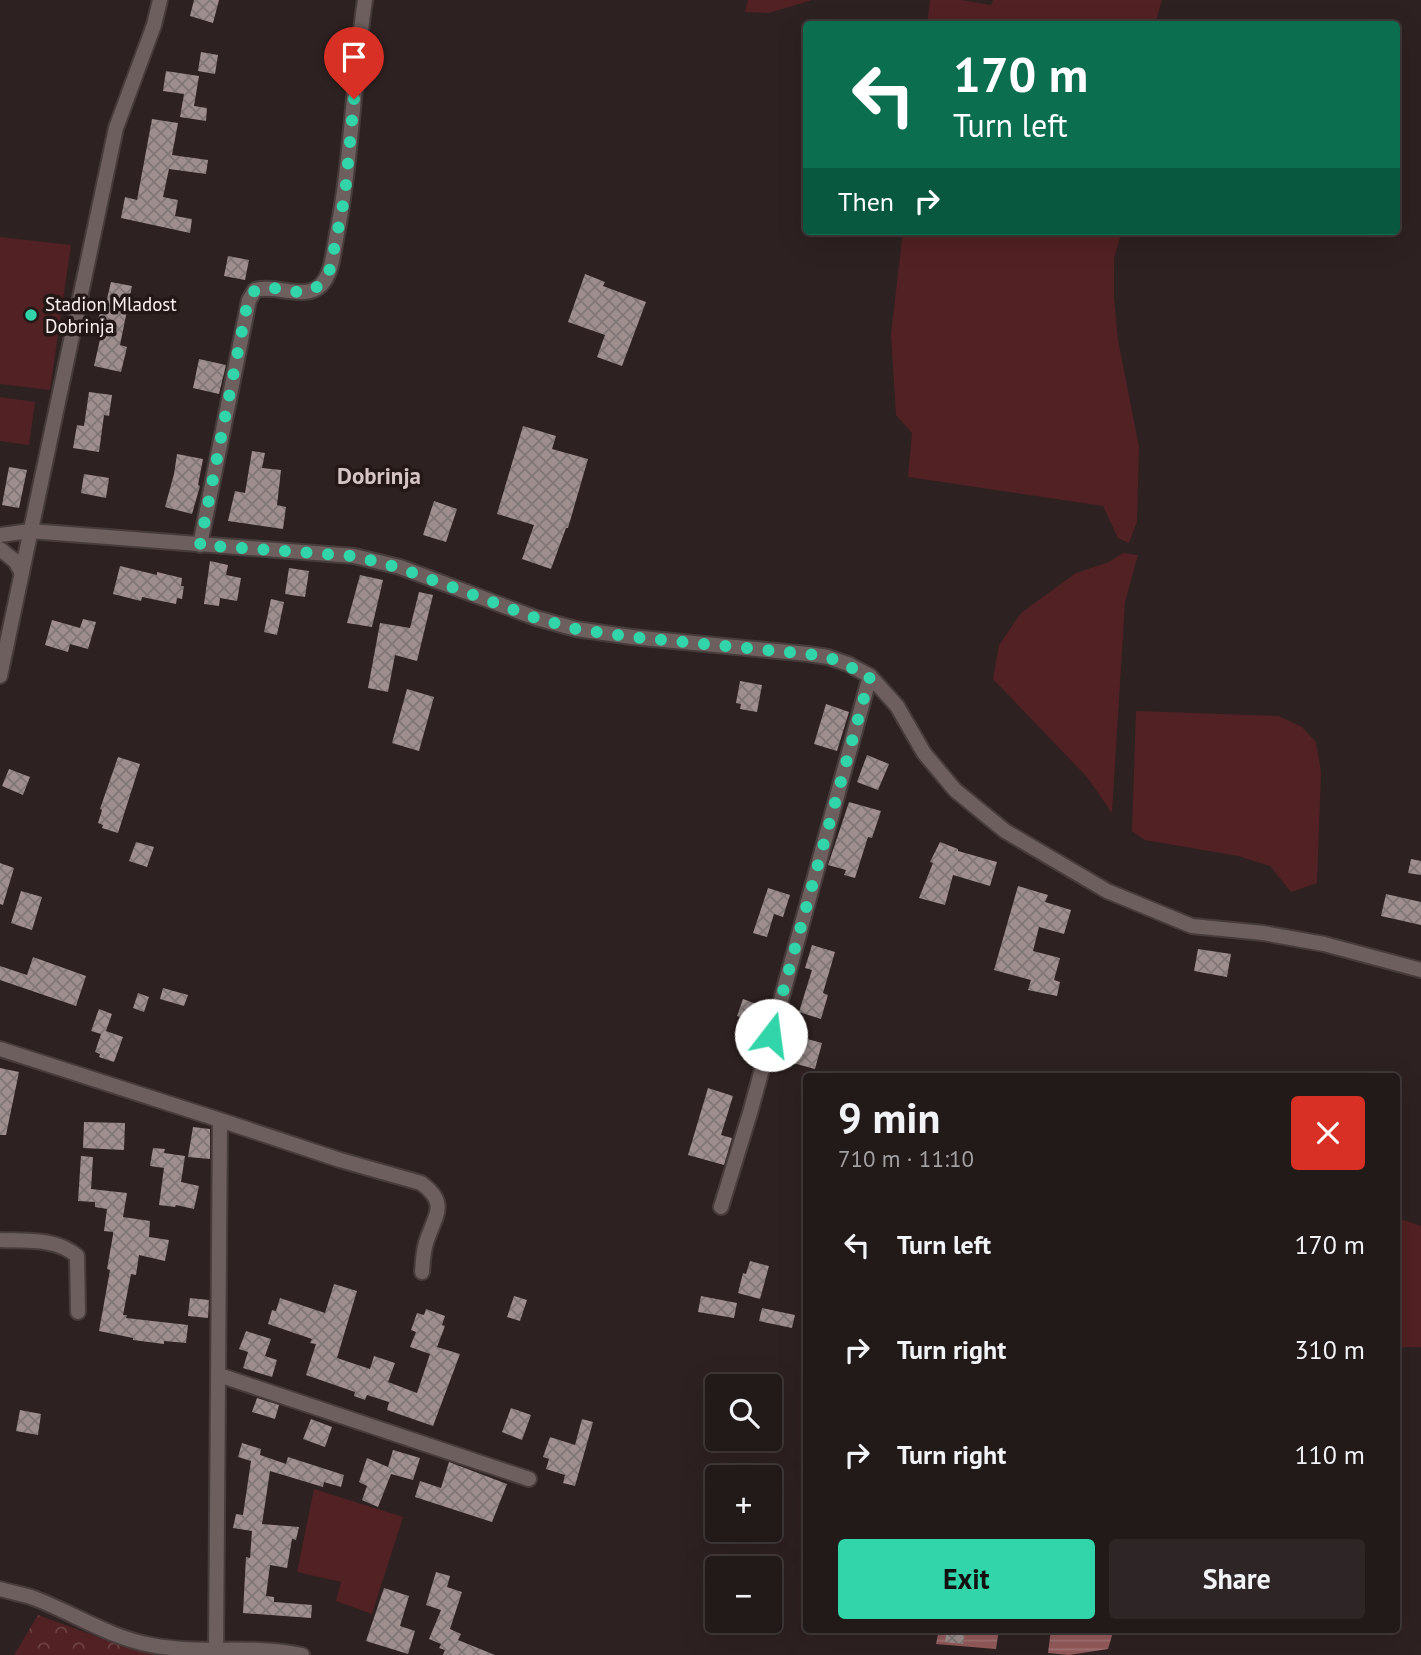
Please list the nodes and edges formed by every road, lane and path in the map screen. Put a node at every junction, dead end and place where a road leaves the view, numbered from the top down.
1 (160, 0) edge
2 (365, 0) edge
3 (30, 531) junction
4 (0, 534) edge
5 (200, 545) junction
6 (0, 550) edge
7 (22, 573) junction
8 (0, 676) edge
9 (870, 676) junction
10 (1421, 970) edge
11 (0, 1049) edge
12 (220, 1120) junction
13 (721, 1207) dead end
14 (0, 1240) edge
15 (422, 1272) dead end
16 (78, 1312) dead end
17 (219, 1375) junction
18 (529, 1479) dead end
19 (0, 1589) edge
20 (216, 1649) junction
21 (302, 1655) edge

1 - 3 street
2 - 5 street
3 - 4 street
3 - 5 street
3 - 7 street
5 - 9 street
6 - 7 street
7 - 8 street
9 - 10 street
9 - 13 street
11 - 12 street
12 - 15 street
12 - 17 street
14 - 16 street
17 - 18 street
17 - 20 street
19 - 20 street
20 - 21 street

